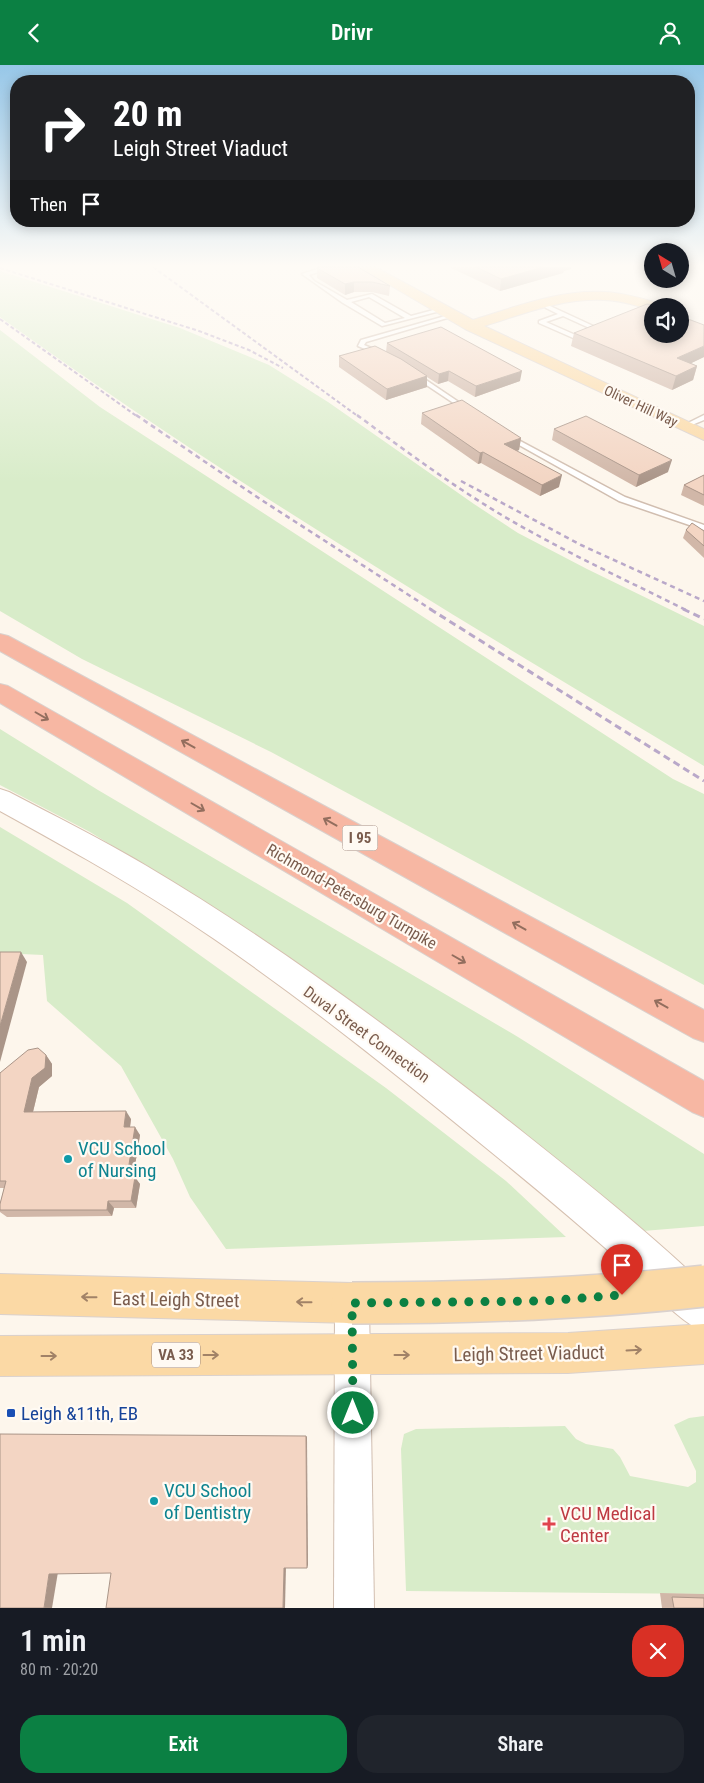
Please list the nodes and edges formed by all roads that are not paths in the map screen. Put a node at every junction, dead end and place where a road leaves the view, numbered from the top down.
1 (369, 339) edge
2 (498, 339) edge
3 (385, 356) edge
4 (410, 372) edge
5 (477, 416) edge
6 (704, 417) edge
7 (685, 426) junction
8 (500, 431) edge
9 (704, 435) edge
10 (704, 528) edge
11 (5, 643) edge
12 (0, 692) edge
13 (0, 799) edge
14 (704, 1027) edge
15 (610, 1046) junction
16 (704, 1100) edge
17 (704, 1110) edge
18 (704, 1286) edge
19 (0, 1294) edge
20 (352, 1303) junction
21 (704, 1312) edge
22 (704, 1344) edge
23 (353, 1355) junction
24 (0, 1356) edge
25 (354, 1608) edge

1 - 3 lane
2 - 7 main road, Oliver Hill Way
4 - 5 lane
6 - 7 lane
7 - 9 main road, Oliver Hill Way
8 - 10 lane
14 -> 11 highway, I 95
12 -> 15 highway, Richmond-Petersburg Turnpike
13 - 21 street, Duval Street Connection
15 - 16 highway, Richmond-Petersburg Turnpike
15 - 17 highway
18 - 20 main road, bridge
20 -> 19 main road, East Leigh Street
20 - 23 street
23 -> 22 main road, Leigh Street Viaduct / VA 33
24 -> 23 main road, VA 33
23 - 25 street

